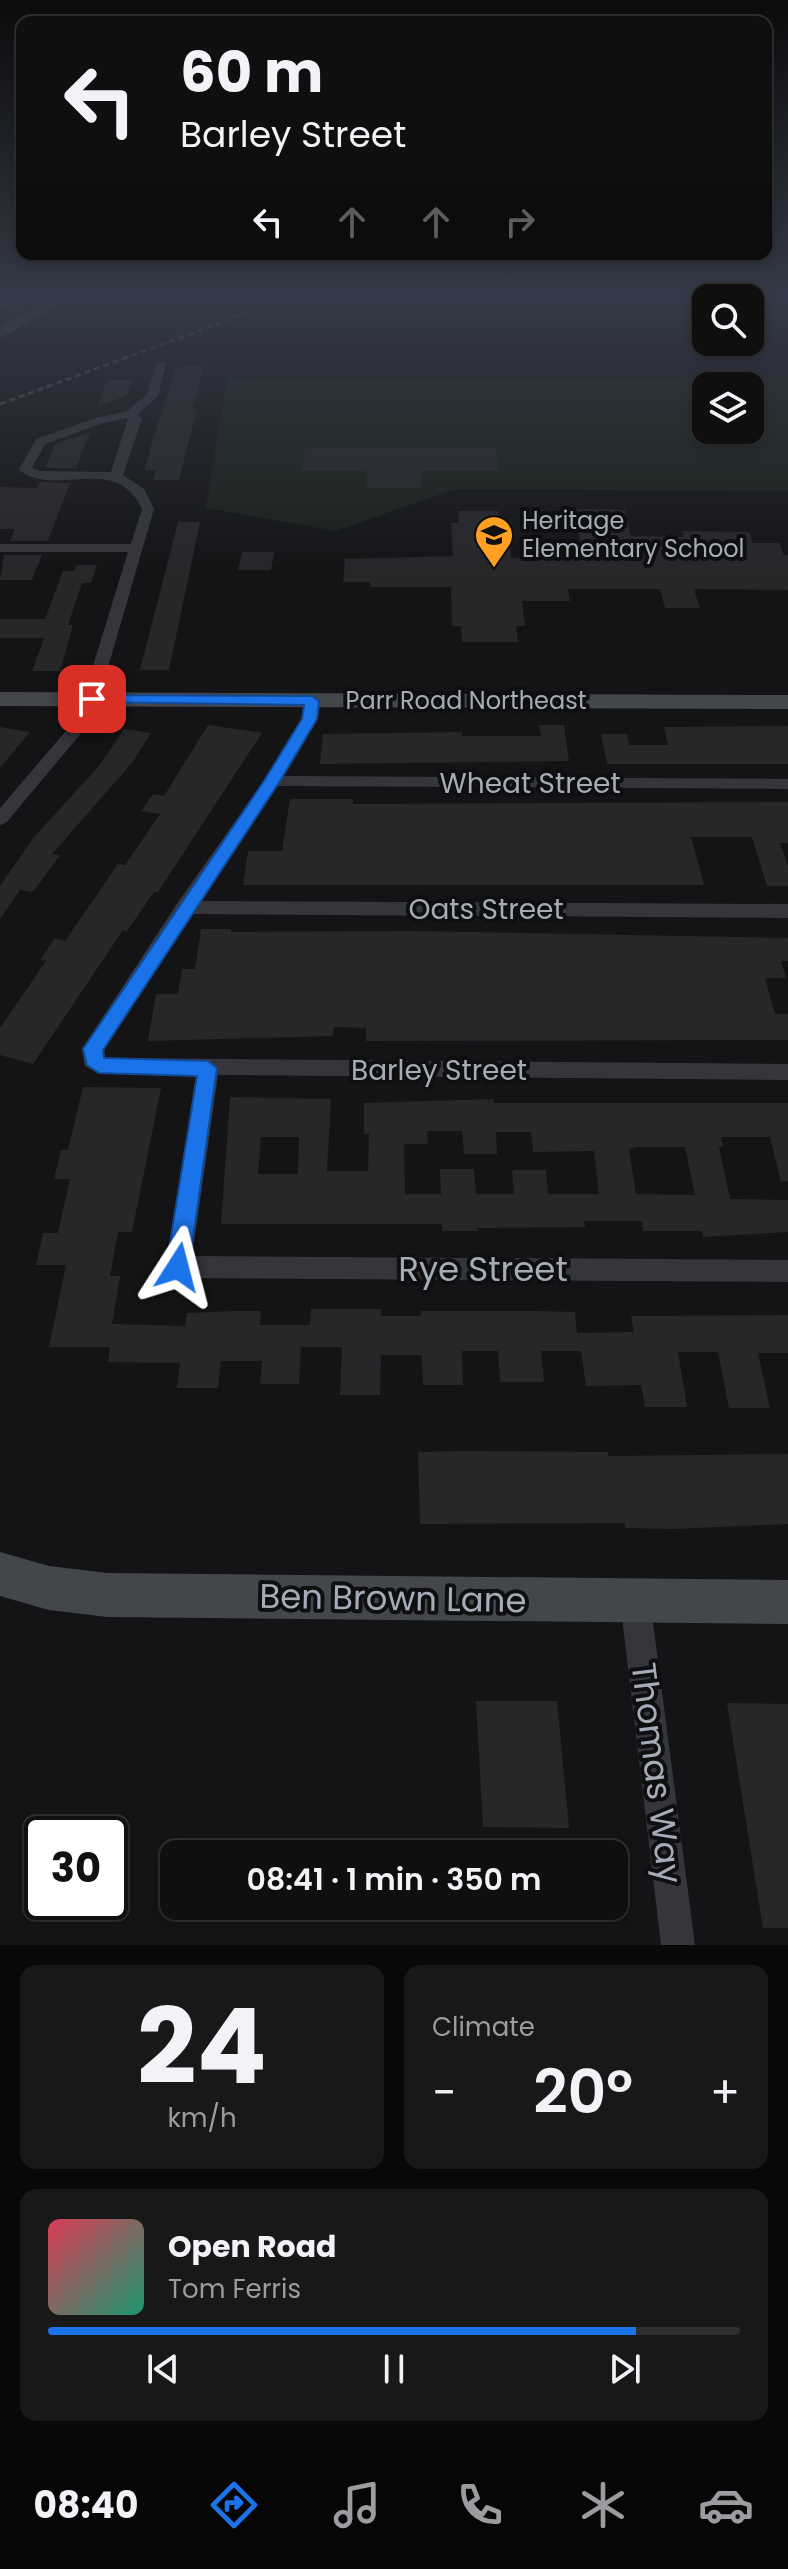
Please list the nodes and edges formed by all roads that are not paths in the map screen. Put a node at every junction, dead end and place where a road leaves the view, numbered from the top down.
1 (154, 389) edge
2 (131, 414) junction
3 (116, 476) junction
4 (0, 548) edge
5 (138, 548) junction
6 (0, 699) edge
7 (92, 699) junction
8 (312, 701) junction
9 (788, 702) edge
10 (272, 781) junction
11 (788, 784) edge
12 (0, 819) edge
13 (185, 907) junction
14 (788, 911) edge
15 (208, 1068) junction
16 (788, 1072) edge
17 (788, 1271) edge
18 (0, 1574) edge
19 (635, 1600) junction
20 (788, 1602) edge
21 (678, 1945) edge

1 - 2 street
2 - 3 street
2 - 3 street
3 - 5 street
4 - 5 street
5 - 7 street
6 - 7 main road, Parr Road Northeast
7 - 8 main road, Parr Road Northeast
7 - 12 street
8 - 9 main road, Parr Road Northeast
8 - 10 street
10 - 11 street, Wheat Street
10 - 13 street
13 - 14 street, Oats Street
13 - 15 street, Barley Street
15 - 16 street, Barley Street
15 - 17 street, Rye Street
18 - 19 main road, Ben Brown Lane
19 - 20 main road, Ben Brown Lane
19 - 21 street, Thomas Way

